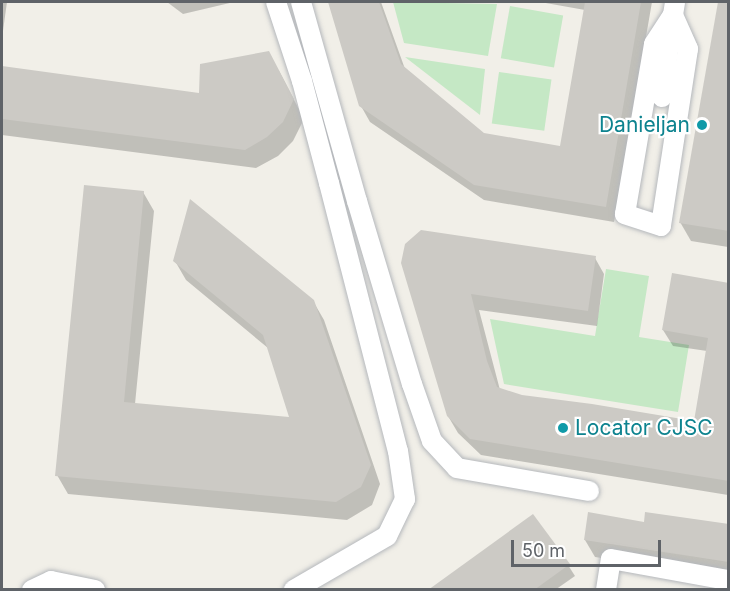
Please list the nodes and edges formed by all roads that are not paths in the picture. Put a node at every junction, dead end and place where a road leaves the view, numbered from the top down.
1 (276, 2) edge
2 (301, 2) edge
3 (674, 8) edge
4 (662, 97) dead end
5 (589, 491) dead end
6 (729, 580) edge
7 (32, 590) edge
8 (95, 590) edge
9 (294, 590) edge
10 (606, 590) edge

1 - 9 lane
2 - 5 lane
3 - 3 lane
3 - 4 lane
6 - 10 lane
7 - 8 lane

